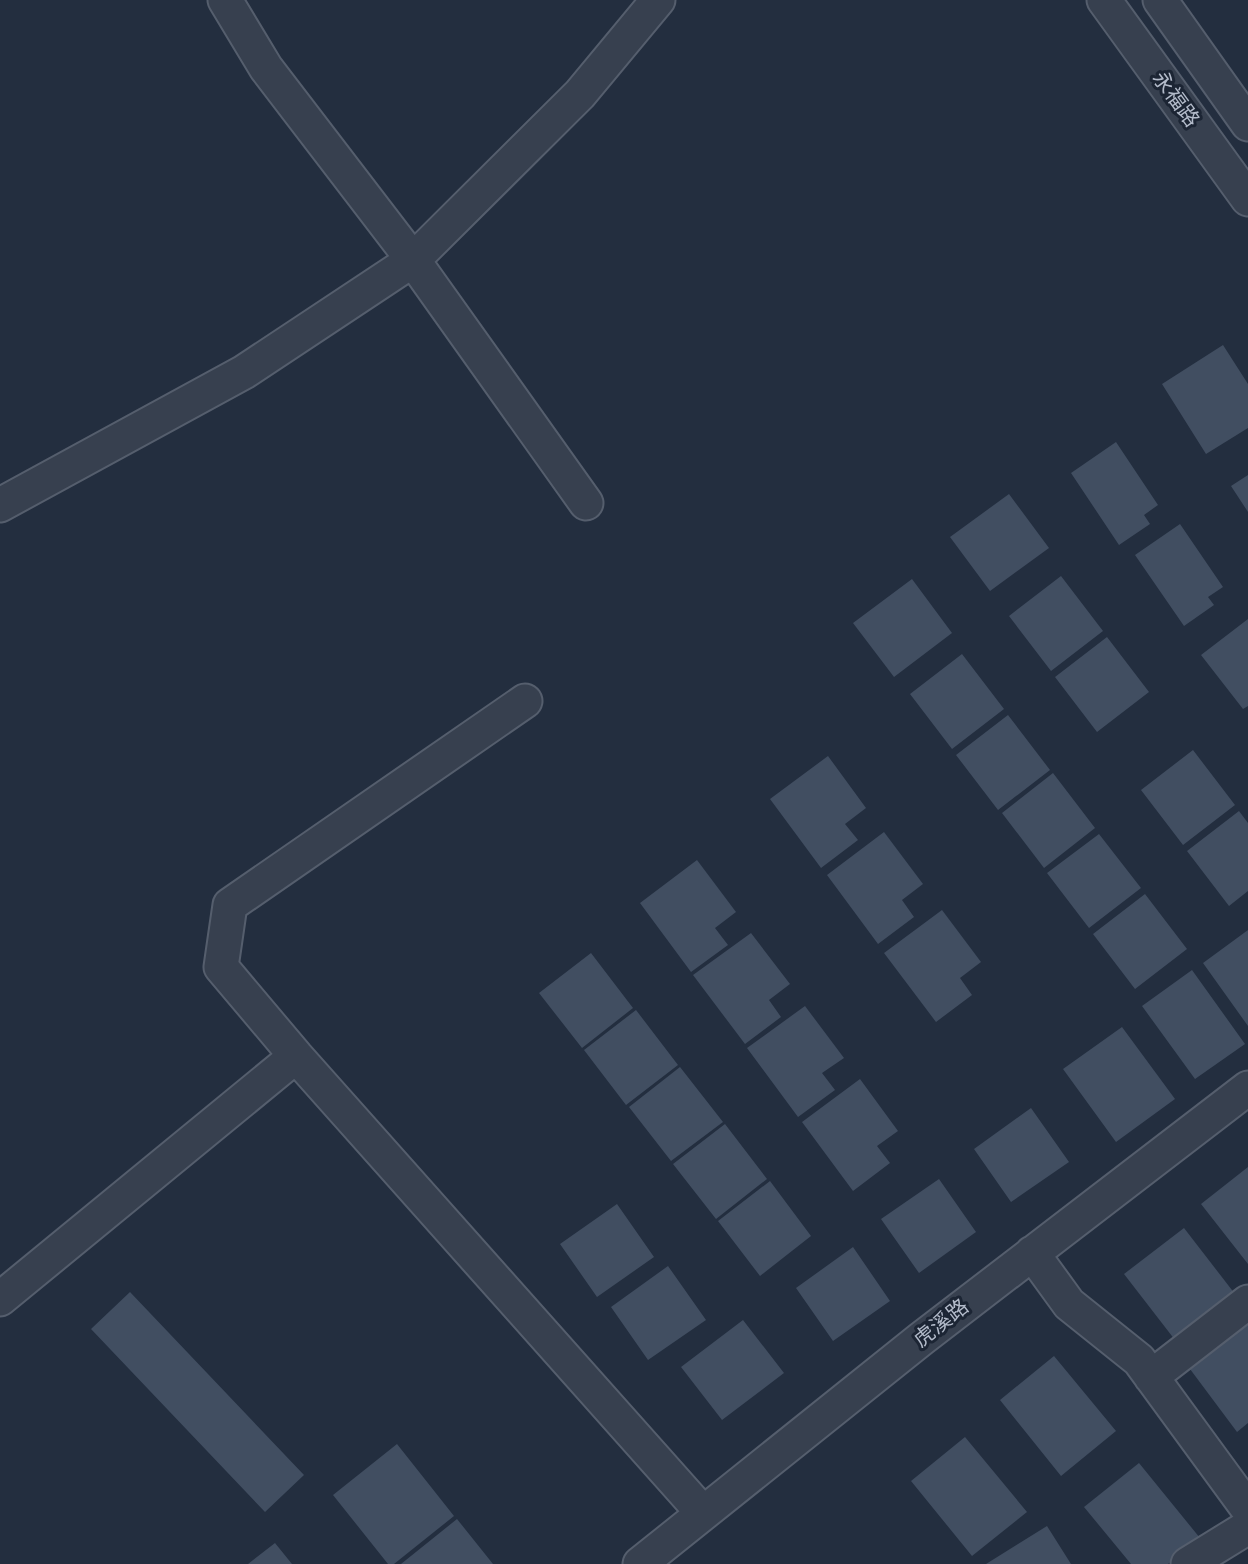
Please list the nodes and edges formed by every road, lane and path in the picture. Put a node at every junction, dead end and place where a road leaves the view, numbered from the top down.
1 (225, 0) edge
2 (658, 0) edge
3 (1104, 0) edge
4 (1160, 0) edge
5 (1248, 124) edge
6 (1248, 199) edge
7 (413, 260) junction
8 (586, 503) dead end
9 (0, 505) edge
10 (525, 701) dead end
11 (296, 1056) junction
12 (1248, 1088) edge
13 (1032, 1253) junction
14 (0, 1299) edge
15 (1248, 1303) edge
16 (1151, 1377) junction
17 (1248, 1509) edge
18 (702, 1513) junction
19 (1248, 1527) edge
20 (640, 1564) edge
21 (1188, 1564) edge

1 - 7 street
2 - 7 street
3 - 6 street, 永福路
4 - 5 street
7 - 8 street
7 - 9 street
10 - 11 street
11 - 14 street
11 - 18 street
12 - 13 street, 虎溪路
13 - 16 street
13 - 18 street, 虎溪路
15 - 16 street
16 - 17 street
18 - 20 street, 虎溪路
19 - 21 street

